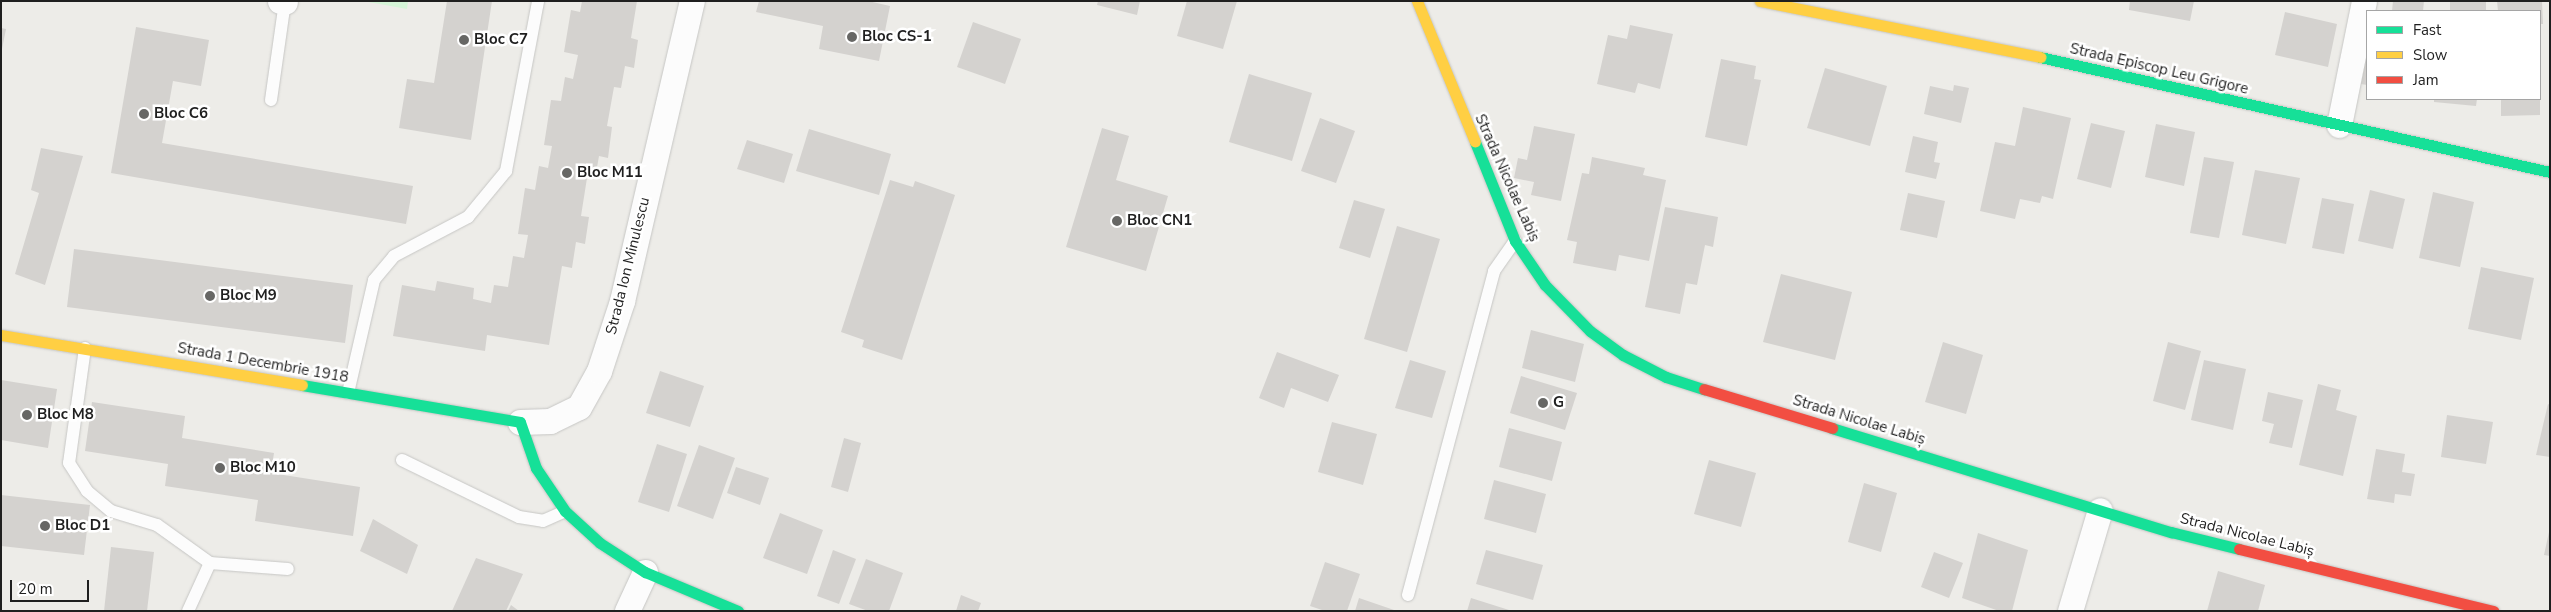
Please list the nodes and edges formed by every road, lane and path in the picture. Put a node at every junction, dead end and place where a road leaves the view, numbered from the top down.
1 (538, 1) edge
2 (692, 1) edge
3 (1416, 1) edge
4 (1760, 1) edge
5 (2364, 1) edge
6 (283, 2) edge
7 (271, 100) dead end
8 (2339, 125) junction
9 (2550, 172) edge
10 (1516, 241) junction
11 (1, 335) edge
12 (85, 348) junction
13 (348, 392) junction
14 (520, 422) junction
15 (402, 460) dead end
16 (2100, 510) junction
17 (564, 511) junction
18 (210, 563) junction
19 (288, 569) dead end
20 (645, 572) junction
21 (1408, 595) dead end
22 (188, 611) edge
23 (627, 611) edge
24 (738, 611) edge
25 (2070, 611) edge
26 (2494, 611) edge

1 - 13 lane
2 - 14 street, Strada Ion Minulescu
3 - 10 street, Strada Nicolae Labiș
4 - 8 street, Strada Episcop Leu Grigore
5 - 8 street
6 - 7 lane
8 - 9 street, Strada Episcop Leu Grigore
10 - 16 street, Strada Nicolae Labiș
10 - 21 lane
11 - 12 street, Strada 1 Decembrie 1918
12 - 13 street, Strada 1 Decembrie 1918
12 - 18 lane
13 - 14 street, Strada 1 Decembrie 1918
14 - 17 street
15 - 17 lane
16 - 25 street
16 - 26 street, Strada Nicolae Labiș
17 - 20 street
18 - 19 lane
18 - 22 lane
20 - 23 street
20 - 24 street

